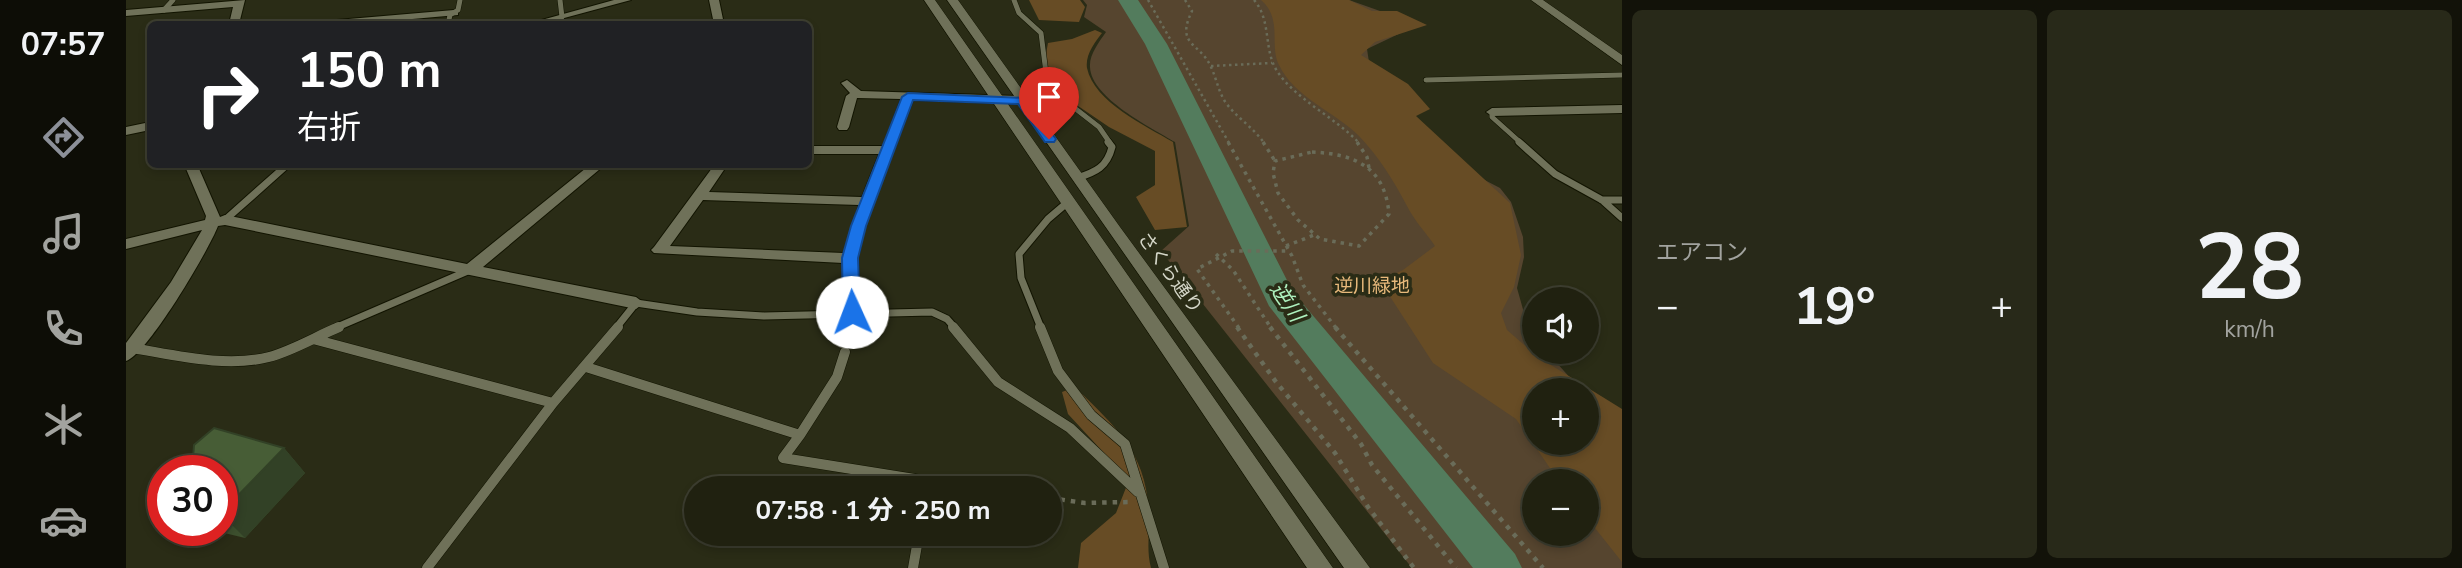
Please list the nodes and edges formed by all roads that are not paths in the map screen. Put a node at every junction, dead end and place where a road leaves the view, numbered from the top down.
1 (173, 0) edge
2 (460, 0) edge
3 (560, 0) edge
4 (626, 0) edge
5 (715, 0) edge
6 (929, 0) edge
7 (953, 0) edge
8 (1014, 0) edge
9 (1536, 0) edge
10 (240, 1) edge
11 (164, 10) junction
12 (126, 13) edge
13 (454, 13) junction
14 (562, 17) junction
15 (235, 21) edge
16 (360, 21) edge
17 (449, 21) edge
18 (545, 21) edge
19 (718, 21) edge
20 (1605, 50) junction
21 (1622, 50) edge
22 (1622, 61) edge
23 (1622, 75) edge
24 (1426, 80) dead end
25 (847, 83) dead end
26 (858, 94) junction
27 (908, 97) junction
28 (999, 100) junction
29 (1022, 100) junction
30 (1622, 109) edge
31 (1492, 112) joint
32 (147, 127) edge
33 (843, 127) dead end
34 (126, 131) edge
35 (812, 150) edge
36 (887, 150) junction
37 (192, 168) edge
38 (283, 168) edge
39 (595, 168) edge
40 (719, 168) edge
41 (1077, 178) junction
42 (699, 195) junction
43 (1622, 200) edge
44 (866, 201) junction
45 (1602, 201) junction
46 (1068, 202) junction
47 (1622, 218) edge
48 (219, 223) junction
49 (126, 244) edge
50 (850, 258) junction
51 (471, 269) junction
52 (636, 303) junction
53 (852, 312) junction
54 (313, 339) junction
55 (129, 351) edge
56 (845, 352) dead end
57 (586, 367) junction
58 (553, 403) junction
59 (800, 435) junction
60 (883, 476) edge
61 (1140, 497) junction
62 (917, 546) edge
63 (427, 568) edge
64 (913, 568) edge
65 (1164, 568) edge
66 (1321, 568) edge
67 (1358, 568) edge

1 - 11 lane
2 - 13 lane
3 - 14 lane
4 - 14 street
5 - 19 street
6 - 28 street
7 - 29 street, さくら通り
8 - 41 lane
9 - 20 street
10 - 11 street
10 - 15 street
11 - 12 street
13 - 16 street
13 - 17 lane
14 - 18 street
20 - 21 lane
20 - 22 street
23 - 24 lane
25 - 26 street
26 - 27 street
26 - 33 street
27 - 28 street
27 - 36 street
28 - 29 street
28 - 46 street
29 - 41 street, さくら通り
30 - 31 street
31 - 45 lane
32 - 34 street
35 - 36 street
36 - 44 street
37 - 48 street
38 - 48 lane
39 - 51 street
40 - 42 street
41 - 67 street, さくら通り
42 - 44 street
42 - 50 street
43 - 45 lane
44 - 50 street
45 - 47 lane
46 - 61 lane
46 - 66 street
48 - 49 street
48 - 51 street
48 - 55 street
50 - 53 street
51 - 52 street
51 - 54 lane
52 - 53 lane
52 - 57 lane
53 - 61 lane
54 - 55 lane
54 - 58 lane
56 - 59 lane
57 - 58 lane
57 - 59 lane
58 - 63 lane
59 - 60 lane
61 - 65 lane
62 - 64 lane

